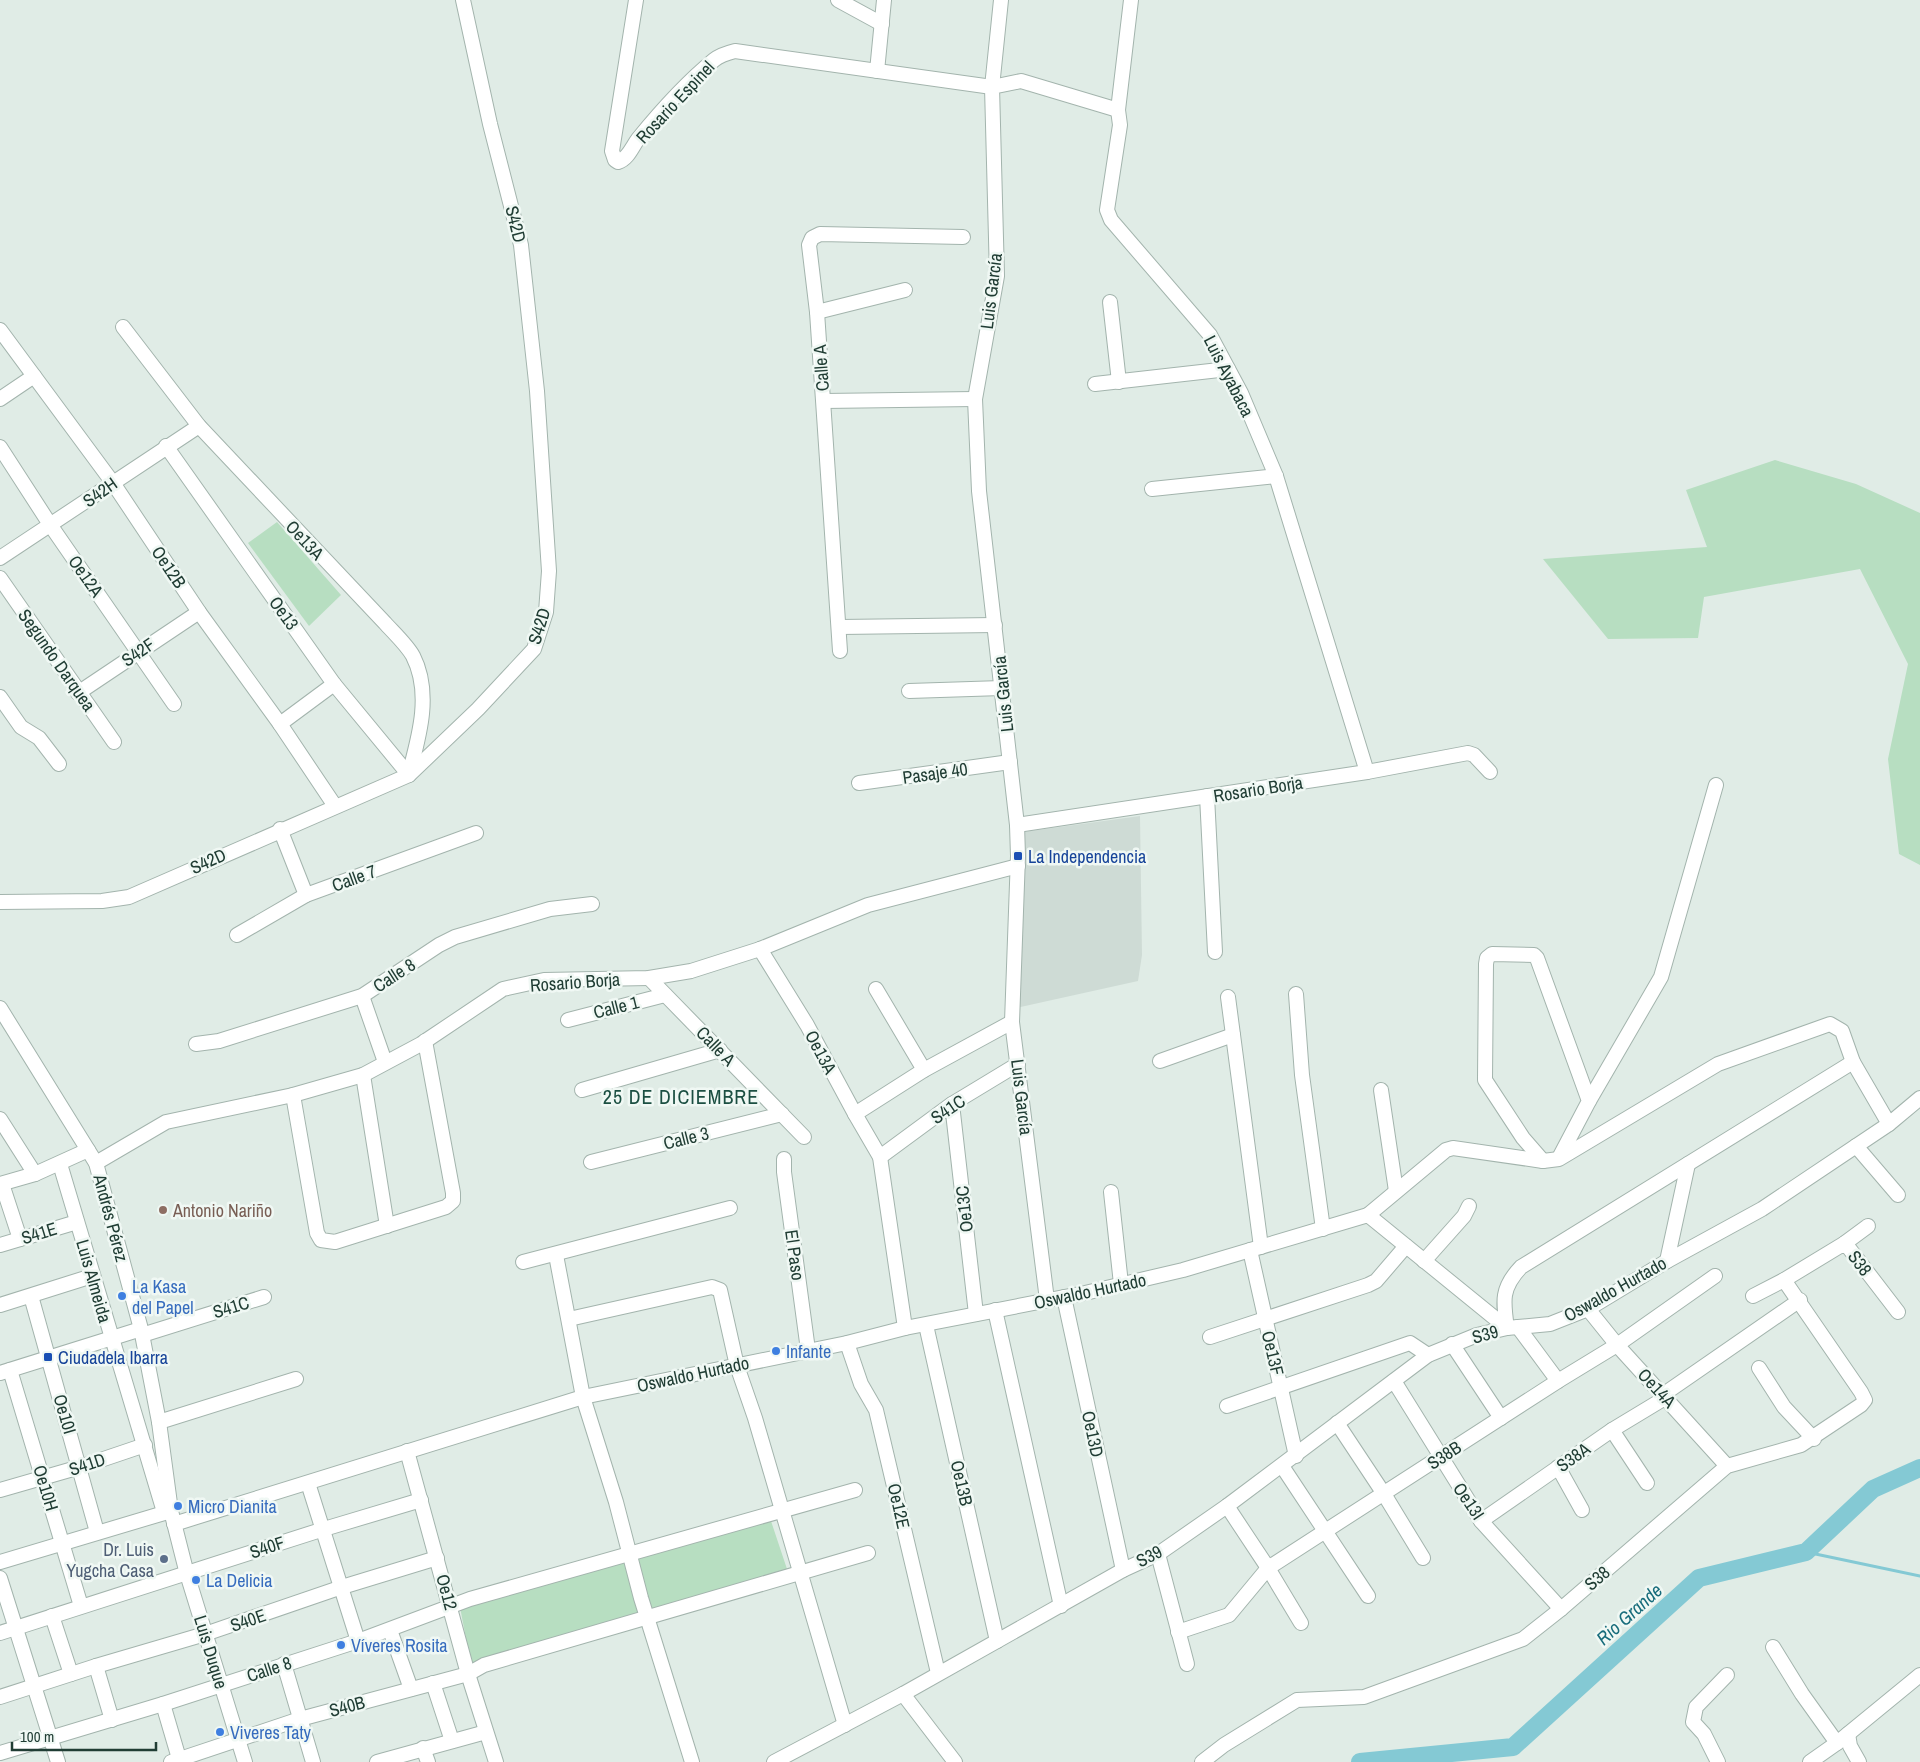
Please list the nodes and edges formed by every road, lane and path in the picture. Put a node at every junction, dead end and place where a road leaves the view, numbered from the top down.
1 (463, 0) edge
2 (636, 0) edge
3 (838, 0) edge
4 (884, 0) edge
5 (1001, 0) edge
6 (1131, 0) edge
7 (882, 24) junction
8 (877, 71) junction
9 (992, 87) junction
10 (1118, 110) junction
11 (963, 237) dead end
12 (905, 290) dead end
13 (1110, 302) dead end
14 (817, 312) junction
15 (123, 327) dead end
16 (0, 330) edge
17 (1228, 369) junction
18 (34, 376) junction
19 (1119, 382) junction
20 (1095, 384) dead end
21 (975, 399) junction
22 (0, 400) edge
23 (824, 401) junction
24 (199, 426) junction
25 (166, 446) junction
26 (0, 447) edge
27 (1276, 476) junction
28 (113, 483) junction
29 (1152, 489) dead end
30 (51, 526) junction
31 (0, 558) edge
32 (0, 578) edge
33 (199, 612) junction
34 (995, 625) junction
35 (840, 627) junction
36 (840, 651) dead end
37 (138, 652) junction
38 (334, 684) junction
39 (1002, 688) junction
40 (909, 692) dead end
41 (78, 693) junction
42 (0, 697) edge
43 (174, 704) dead end
44 (280, 724) junction
45 (114, 742) dead end
46 (1010, 762) junction
47 (59, 764) dead end
48 (1367, 772) junction
49 (1490, 772) dead end
50 (408, 775) junction
51 (859, 783) dead end
52 (1716, 785) dead end
53 (1207, 796) junction
54 (335, 806) junction
55 (1017, 825) junction
56 (280, 829) junction
57 (476, 833) dead end
58 (1018, 866) junction
59 (306, 895) junction
60 (0, 902) edge
61 (592, 904) dead end
62 (237, 935) dead end
63 (760, 949) junction
64 (1215, 952) dead end
65 (648, 978) junction
66 (876, 989) dead end
67 (1296, 994) dead end
68 (665, 995) junction
69 (362, 996) junction
70 (1228, 997) dead end
71 (2, 1016) edge
72 (568, 1020) dead end
73 (1012, 1022) junction
74 (1233, 1035) junction
75 (425, 1041) junction
76 (196, 1044) dead end
77 (720, 1050) junction
78 (1160, 1061) dead end
79 (385, 1062) junction
80 (1853, 1062) junction
81 (1018, 1064) junction
82 (924, 1070) junction
83 (363, 1075) junction
84 (582, 1090) dead end
85 (1381, 1090) dead end
86 (293, 1095) junction
87 (1920, 1098) edge
88 (1589, 1101) junction
89 (952, 1104) junction
90 (782, 1114) junction
91 (855, 1114) junction
92 (0, 1119) edge
93 (1889, 1124) junction
94 (804, 1137) dead end
95 (1856, 1146) junction
96 (88, 1150) junction
97 (880, 1157) junction
98 (784, 1159) dead end
99 (1559, 1159) junction
100 (1543, 1161) junction
101 (590, 1162) dead end
102 (96, 1163) junction
103 (60, 1164) junction
104 (1688, 1164) junction
105 (35, 1174) junction
106 (1, 1184) edge
107 (1111, 1192) dead end
108 (1396, 1192) junction
109 (1898, 1195) dead end
110 (1469, 1206) dead end
111 (730, 1208) dead end
112 (1368, 1215) junction
113 (77, 1222) junction
114 (387, 1226) junction
115 (1868, 1226) dead end
116 (1323, 1229) junction
117 (20, 1239) junction
118 (1845, 1243) junction
119 (0, 1245) edge
120 (1406, 1246) junction
121 (1255, 1249) junction
122 (556, 1255) junction
123 (1424, 1261) junction
124 (1667, 1261) junction
125 (523, 1262) dead end
126 (92, 1276) junction
127 (1715, 1276) dead end
128 (1784, 1280) junction
129 (1121, 1284) junction
130 (31, 1296) junction
131 (1753, 1296) dead end
132 (264, 1297) dead end
133 (1064, 1298) junction
134 (1047, 1300) junction
135 (1800, 1300) junction
136 (0, 1305) edge
137 (1588, 1309) junction
138 (995, 1310) junction
139 (1898, 1312) dead end
140 (976, 1314) junction
141 (1265, 1318) junction
142 (569, 1319) junction
143 (926, 1325) junction
144 (905, 1328) junction
145 (1513, 1328) junction
146 (141, 1332) junction
147 (111, 1337) junction
148 (1210, 1337) dead end
149 (847, 1343) junction
150 (1452, 1344) junction
151 (1617, 1345) junction
152 (808, 1350) junction
153 (1428, 1355) junction
154 (48, 1357) junction
155 (736, 1366) junction
156 (1758, 1368) dead end
157 (5, 1371) edge
158 (296, 1379) dead end
159 (1394, 1381) junction
160 (1558, 1381) junction
161 (1281, 1387) junction
162 (1664, 1394) junction
163 (583, 1397) junction
164 (1226, 1406) dead end
165 (1501, 1418) junction
166 (159, 1422) junction
167 (1336, 1424) junction
168 (1612, 1430) junction
169 (1814, 1439) junction
170 (145, 1445) junction
171 (407, 1451) junction
172 (1296, 1456) junction
173 (1440, 1457) junction
174 (1282, 1466) junction
175 (1727, 1466) junction
176 (80, 1467) junction
177 (1558, 1467) junction
178 (43, 1478) junction
179 (308, 1483) junction
180 (1647, 1483) dead end
181 (0, 1490) edge
182 (855, 1490) dead end
183 (1384, 1494) junction
184 (421, 1500) junction
185 (1227, 1506) junction
186 (1582, 1510) dead end
187 (782, 1511) junction
188 (170, 1516) junction
189 (1481, 1521) junction
190 (324, 1529) junction
191 (1326, 1531) junction
192 (97, 1532) junction
193 (62, 1544) junction
194 (868, 1553) dead end
195 (629, 1554) junction
196 (1158, 1554) junction
197 (437, 1558) junction
198 (1423, 1558) dead end
199 (0, 1562) edge
200 (1268, 1568) junction
201 (1122, 1570) junction
202 (800, 1572) junction
203 (187, 1574) junction
204 (0, 1578) edge
205 (342, 1587) junction
206 (1368, 1596) dead end
207 (81, 1606) junction
208 (1061, 1606) junction
209 (451, 1608) junction
210 (1561, 1610) junction
211 (52, 1616) junction
212 (647, 1617) junction
213 (1301, 1623) dead end
214 (16, 1629) junction
215 (390, 1630) junction
216 (1178, 1632) junction
217 (0, 1633) edge
218 (205, 1634) junction
219 (358, 1641) junction
220 (997, 1641) junction
221 (1772, 1647) dead end
222 (284, 1664) junction
223 (1187, 1664) dead end
224 (96, 1666) junction
225 (938, 1673) junction
226 (71, 1674) junction
227 (468, 1674) junction
228 (1727, 1675) dead end
229 (1920, 1675) edge
230 (433, 1683) junction
231 (220, 1685) junction
232 (35, 1686) junction
233 (411, 1689) junction
234 (903, 1694) junction
235 (0, 1697) edge
236 (162, 1704) junction
237 (300, 1719) junction
238 (112, 1720) junction
239 (845, 1725) junction
240 (486, 1732) junction
241 (1848, 1734) junction
242 (50, 1737) junction
243 (238, 1739) junction
244 (452, 1741) junction
245 (1837, 1743) junction
246 (423, 1748) junction
247 (0, 1753) edge
248 (177, 1761) edge
249 (58, 1762) edge
250 (245, 1762) edge
251 (313, 1762) edge
252 (377, 1762) edge
253 (428, 1762) edge
254 (496, 1762) edge
255 (692, 1762) edge
256 (774, 1762) edge
257 (955, 1762) edge
258 (1202, 1762) edge
259 (1718, 1762) edge
260 (1810, 1762) edge
261 (1859, 1762) edge

1 - 50 street, S42D
2 - 8 street, Rosario Espinel
3 - 7 street
4 - 7 street
5 - 9 street, Luis García
6 - 10 street, Luis Ayabaca
7 - 8 street
8 - 9 street, Rosario Espinel
9 - 10 street
9 - 21 street, Luis García
10 - 17 street, Luis Ayabaca
11 - 14 street, Calle A
12 - 14 street
13 - 19 street
14 - 23 street, Calle A
15 - 24 street, Oe13A
16 - 18 street, Oe12B
17 - 19 street
17 - 27 street, Luis Ayabaca
18 - 22 street
18 - 28 street, Oe12B
19 - 20 street
21 - 23 street
21 - 34 street, Luis García
23 - 35 street, Calle A
24 - 25 street, S42H
24 - 50 street, Oe13A
25 - 28 street, S42H
25 - 38 street, Oe13
26 - 30 street, Oe12A
27 - 29 street
27 - 48 street, Luis Ayabaca
28 - 30 street, S42H
28 - 33 street, Oe12B
30 - 31 street, S42H
30 - 37 street, Oe12A
32 - 41 street, Segundo Darquea
33 - 37 street, S42F
33 - 44 street, Oe12B
34 - 35 street
34 - 39 street, Luis García
35 - 36 street, Calle A
37 - 41 street, S42F
37 - 43 street, Oe12A
38 - 44 street
38 - 50 street, Oe13
39 - 40 street
39 - 46 street, Luis García
41 - 45 street, Segundo Darquea
42 - 47 street
44 - 54 street, Oe12B
46 - 51 street, Pasaje 40
46 - 55 street, Luis García
48 - 49 street, Rosario Borja
48 - 53 street, Rosario Borja
50 - 54 street, S42D
52 - 88 street
53 - 55 street, Rosario Borja
53 - 64 street
54 - 56 street, S42D
55 - 58 street, Luis García
56 - 59 street
56 - 60 street, S42D
57 - 59 street, Calle 7
58 - 63 street, Rosario Borja
58 - 73 street, Luis García
59 - 62 street, Calle 7
61 - 69 street, Calle 8
63 - 65 street, Rosario Borja
63 - 91 street, Oe13A
65 - 68 street, Calle A
65 - 75 street, Rosario Borja
66 - 82 street
67 - 116 street
68 - 72 street, Calle 1
68 - 77 street, Calle A
69 - 76 street, Calle 8
69 - 79 street
70 - 74 street, Oe13F
71 - 96 street, Andrés Pérez
73 - 81 street, Luis García
73 - 82 street
74 - 78 street
74 - 121 street, Oe13F
75 - 79 street, Rosario Borja
75 - 114 street
77 - 84 street
77 - 90 street, Calle A
79 - 83 street, Rosario Borja
80 - 93 street
80 - 99 street
80 - 104 street
81 - 89 street, S41C
81 - 134 street, Luis García
82 - 91 street
83 - 86 street, Rosario Borja
83 - 114 street
85 - 108 street
86 - 102 street, Rosario Borja
86 - 114 street
87 - 93 street, Oswaldo Hurtado
88 - 99 street
88 - 100 street
89 - 97 street, S41C
89 - 140 street, Oe13C
90 - 94 street, Calle A
90 - 101 street, Calle 3
91 - 97 street, Oe13A
92 - 105 street
93 - 95 street, Oswaldo Hurtado
95 - 109 street
95 - 124 street, Oswaldo Hurtado
96 - 102 street, Andrés Pérez
96 - 103 street
97 - 144 street
98 - 152 street, El Paso
99 - 100 street
100 - 108 street
102 - 146 street, Andrés Pérez
103 - 105 street
103 - 113 street, Luis Almeida
104 - 124 street
104 - 145 street
105 - 106 street
106 - 117 street
107 - 129 street
108 - 112 street
110 - 123 street
111 - 122 street
112 - 116 street, Oswaldo Hurtado
112 - 120 street
113 - 117 street, S41E
113 - 126 street, Luis Almeida
115 - 118 street
116 - 121 street, Oswaldo Hurtado
117 - 119 street, S41E
118 - 128 street, S38
118 - 139 street, S38
120 - 123 street
120 - 141 street
121 - 129 street, Oswaldo Hurtado
121 - 141 street, Oe13F
122 - 125 street
122 - 142 street
123 - 145 street
124 - 137 street, Oswaldo Hurtado
126 - 130 street
126 - 147 street, Luis Almeida
127 - 151 street, S38B
128 - 131 street
128 - 135 street, S38
129 - 133 street, Oswaldo Hurtado
130 - 136 street
130 - 154 street, Oe10I
132 - 146 street, S41C
133 - 134 street, Oswaldo Hurtado
133 - 201 street, Oe13D
134 - 138 street, Oswaldo Hurtado
135 - 162 street
135 - 169 street, S38
137 - 145 street, Oswaldo Hurtado
137 - 151 street, Oe14A
138 - 140 street, Oswaldo Hurtado
138 - 208 street
140 - 143 street, Oswaldo Hurtado
141 - 148 street
141 - 161 street, Oe13F
142 - 155 street
142 - 163 street
143 - 144 street, Oswaldo Hurtado
143 - 220 street, Oe13B
144 - 149 street, Oswaldo Hurtado
145 - 150 street, S39
145 - 160 street
146 - 147 street, S41C
146 - 166 street, Andrés Pérez
147 - 154 street, S41C
147 - 170 street, Luis Almeida
149 - 152 street, Oswaldo Hurtado
149 - 225 street, Oe12E
150 - 153 street, S39
150 - 165 street
151 - 160 street, S38B
151 - 162 street, Oe14A
152 - 155 street, Oswaldo Hurtado
153 - 159 street, S39
153 - 161 street
154 - 157 street, S41C
154 - 176 street, Oe10I
155 - 163 street, Oswaldo Hurtado
155 - 187 street
156 - 169 street
157 - 178 street, Oe10H
158 - 166 street
159 - 167 street, S39
159 - 173 street, Oe13I
160 - 165 street, S38B
161 - 164 street
161 - 172 street, Oe13F
162 - 168 street, S38A
162 - 175 street, Oe14A
163 - 171 street, Oswaldo Hurtado
163 - 195 street
165 - 173 street, S38B
166 - 188 street, Andrés Pérez
167 - 172 street, S39
167 - 183 street
168 - 177 street, S38A
168 - 180 street
169 - 175 street, S38
170 - 176 street, S41D
170 - 188 street, Luis Almeida
171 - 179 street, Oswaldo Hurtado
171 - 184 street, Oe12
172 - 174 street, S39
173 - 183 street, S38B
173 - 189 street, Oe13I
174 - 185 street, S39
174 - 191 street
175 - 210 street, S38
176 - 178 street, S41D
176 - 192 street, Oe10I
177 - 186 street
177 - 189 street, S38A
178 - 181 street, S41D
178 - 193 street, Oe10H
179 - 188 street, Oswaldo Hurtado
179 - 190 street
182 - 187 street, Calle 8
183 - 191 street, S38B
183 - 198 street
184 - 190 street, S40F
184 - 197 street, Oe12
185 - 196 street, S39
185 - 200 street
187 - 195 street, Calle 8
187 - 202 street
188 - 192 street, Oswaldo Hurtado
188 - 203 street, Luis Duque
189 - 210 street, Oe13I
190 - 203 street, S40F
190 - 205 street
191 - 200 street, S38B
191 - 206 street
192 - 193 street, Oswaldo Hurtado
193 - 199 street, Oswaldo Hurtado
193 - 207 street, Oe10H
194 - 202 street, S40B
195 - 209 street, Calle 8
195 - 212 street
196 - 201 street, S39
196 - 216 street
197 - 205 street, S40E
197 - 209 street, Oe12
200 - 213 street
200 - 216 street, S38B
201 - 208 street, S39
202 - 212 street, S40B
202 - 239 street
203 - 207 street, S40F
203 - 218 street, Luis Duque
204 - 214 street
205 - 218 street, S40E
205 - 219 street
207 - 211 street, S40F
208 - 220 street, S39
209 - 215 street, Calle 8
209 - 227 street, Oe12
210 - 258 street, S38
211 - 214 street, S40F
211 - 226 street
212 - 227 street, S40B
212 - 255 street
214 - 217 street, S40F
214 - 232 street
215 - 219 street, Calle 8
215 - 233 street
216 - 223 street
218 - 224 street, S40E
218 - 231 street, Luis Duque
219 - 222 street, Calle 8
220 - 225 street, S39
221 - 245 street
222 - 231 street, Calle 8
222 - 237 street
224 - 226 street, S40E
224 - 238 street
225 - 234 street, S39
226 - 232 street, S40E
227 - 230 street, S40B
227 - 240 street, Oe12
228 - 259 street
229 - 241 street
230 - 233 street, S40B
230 - 244 street
231 - 236 street, Calle 8
231 - 243 street, Luis Duque
232 - 235 street, S40E
232 - 242 street
233 - 237 street, S40B
234 - 239 street, S39
234 - 257 street
236 - 238 street, Calle 8
236 - 248 street
237 - 243 street, S40B
237 - 251 street
238 - 242 street, Calle 8
239 - 256 street, S39
240 - 244 street
240 - 254 street, Oe12
241 - 245 street
241 - 261 street
242 - 247 street, Calle 8
242 - 249 street
243 - 248 street, S40B
243 - 250 street, Luis Duque
244 - 246 street
245 - 260 street
246 - 252 street
246 - 253 street

